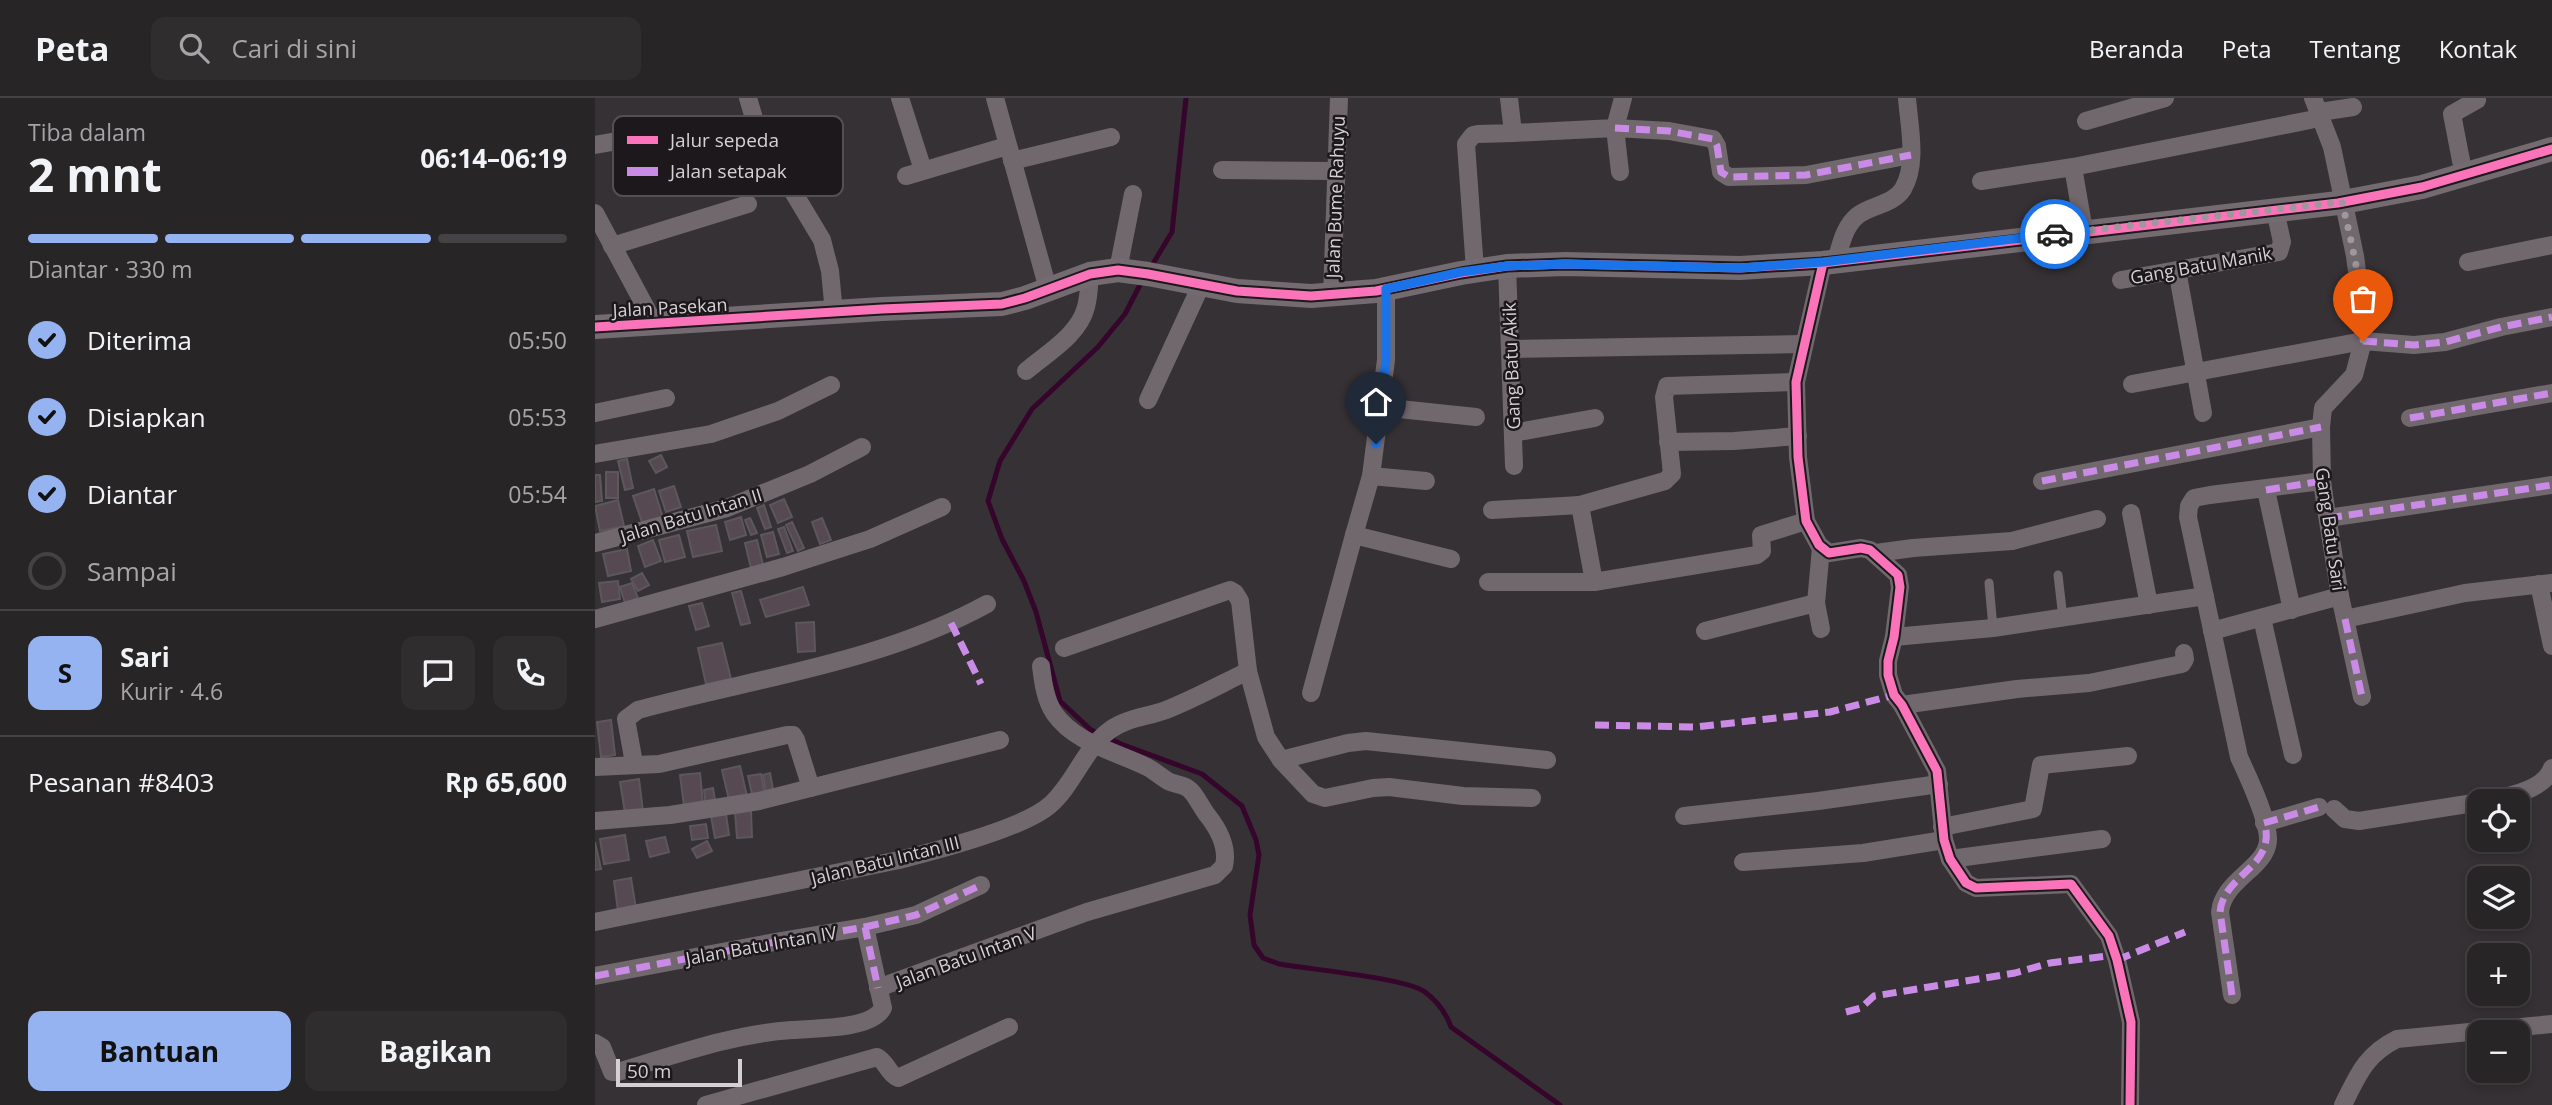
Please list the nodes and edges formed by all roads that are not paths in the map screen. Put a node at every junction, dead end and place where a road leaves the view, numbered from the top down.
1 (748, 98) edge
2 (899, 98) edge
3 (995, 98) edge
4 (1339, 98) edge
5 (1509, 98) edge
6 (1623, 98) edge
7 (1907, 98) edge
8 (2165, 98) edge
9 (2304, 98) edge
10 (2477, 100) dead end
11 (2353, 107) dead end
12 (2314, 110) edge
13 (753, 116) edge
14 (2086, 121) dead end
15 (1615, 128) junction
16 (1513, 133) junction
17 (1111, 137) dead end
18 (613, 142) edge
19 (595, 145) edge
20 (2552, 150) edge
21 (1010, 153) junction
22 (1911, 155) junction
23 (2073, 167) junction
24 (923, 170) junction
25 (1222, 170) dead end
26 (1335, 171) junction
27 (1620, 172) dead end
28 (906, 176) dead end
29 (2464, 176) junction
30 (1981, 181) dead end
31 (1133, 194) dead end
32 (797, 196) edge
33 (2340, 202) junction
34 (748, 204) dead end
35 (2275, 210) junction
36 (595, 213) edge
37 (2084, 231) junction
38 (604, 239) edge
39 (2552, 245) edge
40 (1829, 261) junction
41 (2468, 262) dead end
42 (1507, 266) junction
43 (1118, 270) junction
44 (1475, 270) junction
45 (2177, 270) junction
46 (1090, 274) junction
47 (2121, 280) dead end
48 (1202, 283) junction
49 (1048, 289) junction
50 (1386, 289) junction
51 (1332, 295) junction
52 (834, 313) junction
53 (2552, 317) edge
54 (654, 323) junction
55 (595, 327) edge
56 (2363, 341) junction
57 (1803, 344) junction
58 (1511, 349) junction
59 (1026, 371) dead end
60 (2197, 371) junction
61 (1796, 382) junction
62 (831, 384) dead end
63 (2132, 384) dead end
64 (2552, 393) edge
65 (666, 398) dead end
66 (1148, 400) dead end
67 (1380, 407) junction
68 (595, 413) edge
69 (2203, 414) dead end
70 (1476, 417) dead end
71 (1595, 418) dead end
72 (2410, 418) dead end
73 (2321, 426) junction
74 (1513, 433) junction
75 (1798, 436) junction
76 (1668, 442) junction
77 (862, 447) dead end
78 (595, 454) edge
79 (1514, 466) dead end
80 (1371, 476) junction
81 (1426, 481) dead end
82 (2042, 481) dead end
83 (2322, 481) junction
84 (2552, 485) edge
85 (2266, 490) junction
86 (1580, 505) junction
87 (942, 507) dead end
88 (1492, 510) dead end
89 (2131, 513) dead end
90 (2329, 518) junction
91 (2097, 519) dead end
92 (1806, 521) junction
93 (1354, 535) junction
94 (595, 543) edge
95 (1821, 548) junction
96 (1876, 553) junction
97 (1451, 559) dead end
98 (2058, 575) dead end
99 (1488, 582) dead end
100 (1594, 582) junction
101 (1989, 583) dead end
102 (2545, 583) edge
103 (2205, 596) junction
104 (2340, 596) junction
105 (1816, 603) junction
106 (987, 604) dead end
107 (2149, 604) junction
108 (2292, 610) junction
109 (2063, 618) junction
110 (2262, 618) junction
111 (595, 619) edge
112 (2344, 619) junction
113 (1993, 628) junction
114 (1821, 629) dead end
115 (1705, 631) dead end
116 (2212, 631) junction
117 (1894, 637) junction
118 (2552, 646) edge
119 (1064, 648) dead end
120 (2184, 653) dead end
121 (1041, 666) dead end
122 (1248, 671) junction
123 (1311, 692) dead end
124 (2362, 697) dead end
125 (1902, 705) junction
126 (1101, 739) junction
127 (1000, 740) dead end
128 (2293, 755) dead end
129 (2127, 756) dead end
130 (1281, 760) junction
131 (1547, 760) dead end
132 (634, 763) junction
133 (595, 766) edge
134 (2552, 768) edge
135 (1939, 784) junction
136 (811, 788) junction
137 (2525, 789) edge
138 (1532, 798) dead end
139 (2467, 804) edge
140 (1684, 816) dead end
141 (595, 821) edge
142 (2266, 832) junction
143 (1943, 834) junction
144 (2102, 839) dead end
145 (1950, 859) junction
146 (1743, 862) dead end
147 (981, 885) dead end
148 (595, 922) edge
149 (865, 927) junction
150 (595, 976) edge
151 (879, 988) junction
152 (2232, 995) dead end
153 (2552, 1024) edge
154 (1009, 1027) dead end
155 (595, 1043) edge
156 (706, 1105) edge
157 (2130, 1105) edge
158 (2343, 1105) edge

1 - 13 street
2 - 24 street
3 - 21 street
4 - 26 street, Jalan Bume Rahuyu
5 - 16 street
6 - 15 street
7 - 22 street
8 - 14 street
9 - 12 street, Gang Batu Sari
10 - 29 street
11 - 12 street
12 - 23 street
12 - 33 street, Gang Batu Sari
15 - 16 street
15 - 22 street
15 - 27 street
16 - 44 street
17 - 21 street
18 - 19 street
20 - 29 street, Jalan Pasekan
21 - 24 street
21 - 49 street
22 - 40 street
23 - 30 street
23 - 37 street
24 - 28 street
25 - 26 street
26 - 51 street, Jalan Bume Rahuyu
29 - 33 street, Jalan Pasekan
31 - 43 street
32 - 52 street
33 - 35 street, Jalan Pasekan
33 - 56 street, Gang Batu Sari
34 - 38 street
35 - 37 street, Jalan Pasekan
35 - 45 street, Gang Batu Manik
36 - 38 street
37 - 40 street, Jalan Pasekan
38 - 54 street
39 - 41 street
40 - 42 street, Jalan Pasekan
40 - 57 street
42 - 44 street, Jalan Pasekan
42 - 58 street, Gang Batu Akik
43 - 46 street, Jalan Pasekan
43 - 48 street, Jalan Pasekan
44 - 50 street, Jalan Pasekan
45 - 47 street, Gang Batu Manik
45 - 60 street
46 - 49 street, Jalan Pasekan
46 - 59 street
48 - 51 street, Jalan Pasekan
48 - 66 street
49 - 52 street, Jalan Pasekan
50 - 51 street, Jalan Pasekan
50 - 67 street
52 - 54 street, Jalan Pasekan
53 - 56 street
54 - 55 street, Jalan Pasekan
56 - 60 street
56 - 73 street, Gang Batu Sari
57 - 58 street
57 - 61 street
58 - 74 street, Gang Batu Akik
60 - 63 street
60 - 69 street
61 - 75 street
61 - 76 street
62 - 78 street
64 - 72 street
65 - 68 street
67 - 70 street
67 - 80 street
71 - 74 street
73 - 82 street
73 - 83 street, Gang Batu Sari
74 - 79 street, Gang Batu Akik
75 - 76 street
75 - 92 street
76 - 86 street
77 - 94 street, Jalan Batu Intan II
80 - 81 street
80 - 93 street
83 - 85 street
83 - 90 street, Gang Batu Sari
84 - 90 street
85 - 103 street
85 - 108 street
86 - 88 street
86 - 100 street
87 - 111 street
89 - 107 street
90 - 104 street, Gang Batu Sari
91 - 96 street
92 - 95 street
92 - 100 street
93 - 97 street
93 - 123 street
95 - 96 street
95 - 105 street
96 - 117 street
98 - 109 lane
99 - 100 street
101 - 113 lane
102 - 112 street
102 - 118 street
103 - 107 street
103 - 116 street
104 - 108 street
104 - 112 street, Gang Batu Sari
105 - 114 street
105 - 115 street
106 - 132 street
107 - 109 street
108 - 110 street
109 - 113 street
110 - 116 street
110 - 128 street
112 - 124 street, Gang Batu Sari
113 - 117 street
116 - 142 street
117 - 125 street
119 - 122 street
120 - 125 street
121 - 126 street
122 - 126 street
122 - 130 street
125 - 135 street
126 - 148 street, Jalan Batu Intan III
126 - 151 street, Jalan Batu Intan V
127 - 136 street
129 - 143 street
130 - 131 street
130 - 138 street
132 - 133 street
132 - 136 street
134 - 137 street
135 - 140 street
135 - 143 street
136 - 141 street
139 - 142 street
142 - 152 street
143 - 145 street
143 - 146 street
144 - 145 street
145 - 157 street
147 - 149 street, Jalan Batu Intan IV
149 - 150 street, Jalan Batu Intan IV
149 - 151 street
151 - 155 street, Jalan Batu Intan V
153 - 158 street
154 - 156 street

